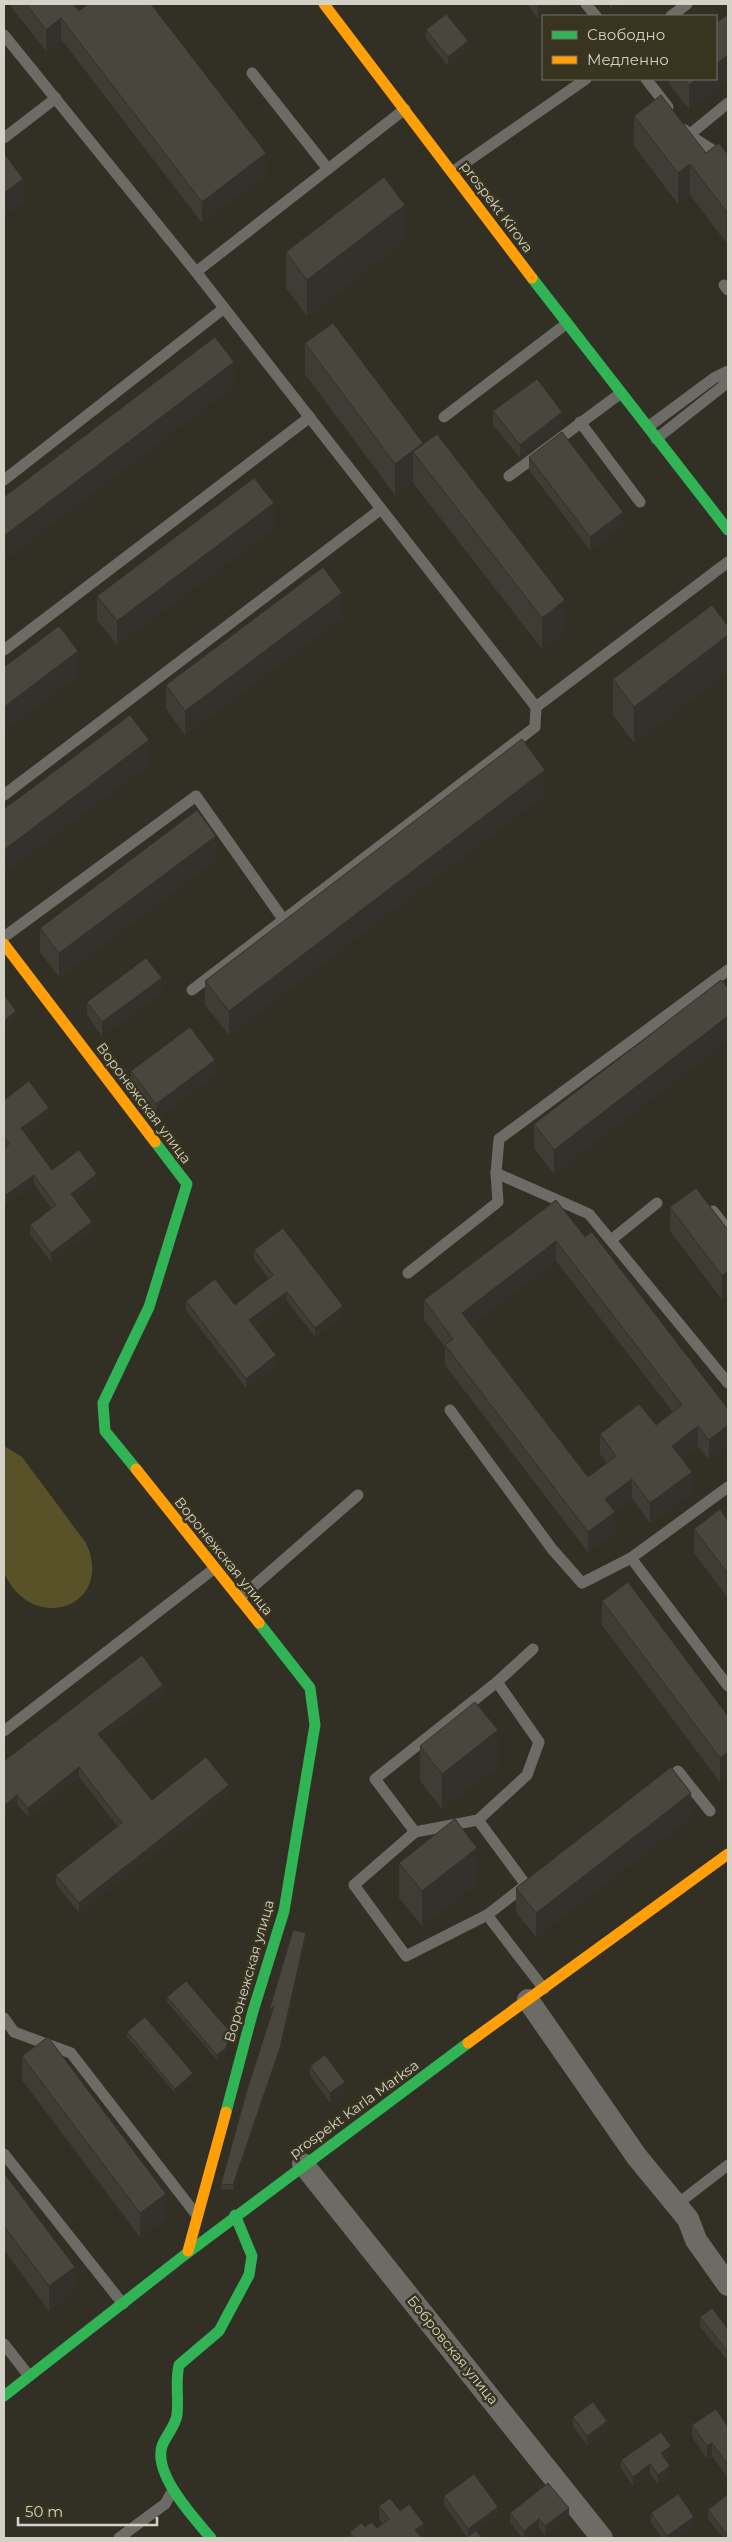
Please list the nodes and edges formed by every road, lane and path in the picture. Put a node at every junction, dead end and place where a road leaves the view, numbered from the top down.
1 (324, 4) edge
2 (586, 4) edge
3 (687, 4) edge
4 (595, 15) edge
5 (672, 15) edge
6 (4, 35) edge
7 (252, 73) dead end
8 (585, 80) edge
9 (647, 80) edge
10 (56, 98) junction
11 (728, 103) edge
12 (405, 109) junction
13 (689, 135) junction
14 (4, 138) edge
15 (728, 160) edge
16 (328, 169) junction
17 (452, 172) junction
18 (196, 272) junction
19 (223, 309) junction
20 (566, 324) junction
21 (728, 371) edge
22 (728, 379) edge
23 (621, 393) junction
24 (310, 417) junction
25 (444, 417) dead end
26 (580, 422) junction
27 (648, 427) junction
28 (656, 438) junction
29 (509, 476) dead end
30 (4, 480) edge
31 (640, 502) dead end
32 (381, 509) junction
33 (728, 530) edge
34 (728, 562) edge
35 (4, 650) edge
36 (536, 707) junction
37 (4, 795) edge
38 (283, 919) junction
39 (4, 937) edge
40 (4, 944) edge
41 (728, 970) edge
42 (192, 990) dead end
43 (496, 1173) junction
44 (657, 1203) dead end
45 (713, 1211) edge
46 (728, 1230) edge
47 (611, 1240) junction
48 (408, 1273) dead end
49 (728, 1383) edge
50 (450, 1410) dead end
51 (728, 1487) edge
52 (358, 1495) dead end
53 (631, 1558) junction
54 (215, 1568) junction
55 (239, 1599) junction
56 (533, 1649) dead end
57 (497, 1682) junction
58 (728, 1686) edge
59 (4, 1731) edge
60 (654, 1789) edge
61 (710, 1811) dead end
62 (478, 1820) junction
63 (415, 1832) junction
64 (728, 1854) edge
65 (487, 1915) junction
66 (536, 1994) junction
67 (4, 2018) edge
68 (4, 2154) edge
69 (303, 2164) junction
70 (728, 2164) edge
71 (676, 2206) junction
72 (196, 2215) junction
73 (235, 2215) junction
74 (188, 2251) junction
75 (728, 2285) edge
76 (123, 2304) junction
77 (4, 2344) edge
78 (29, 2376) junction
79 (4, 2396) edge
80 (172, 2491) junction
81 (119, 2538) edge
82 (211, 2538) edge
83 (602, 2538) edge

1 - 12 street, prospekt Kirova
2 - 4 lane
3 - 5 lane
6 - 10 lane
7 - 16 lane
8 - 17 lane
9 - 13 lane
10 - 14 lane
10 - 18 lane
11 - 13 lane
12 - 16 lane
12 - 17 street, prospekt Kirova
13 - 15 lane
16 - 18 lane
17 - 20 street, prospekt Kirova
18 - 19 lane
19 - 24 lane
19 - 30 lane
20 - 23 street, prospekt Kirova
20 - 25 lane
21 - 27 lane
22 - 28 lane
23 - 26 lane
23 - 27 street, prospekt Kirova
24 - 32 lane
24 - 35 lane
26 - 29 lane
26 - 31 lane
27 - 28 street, prospekt Kirova
28 - 33 street
32 - 36 lane
32 - 37 lane
34 - 36 lane
36 - 38 lane
38 - 39 lane
38 - 42 lane
40 - 54 street, Воронежская улица
41 - 43 lane
43 - 47 lane
43 - 48 lane
44 - 47 lane
45 - 46 lane
47 - 49 lane
50 - 53 lane
51 - 53 lane
52 - 55 lane
53 - 58 lane
54 - 55 street, Воронежская улица
54 - 59 lane
55 - 72 street, Воронежская улица
56 - 57 lane
57 - 62 lane
57 - 63 lane
60 - 61 lane
62 - 63 lane
62 - 65 lane
63 - 65 lane
64 - 66 street, prospekt Karla Marksa
65 - 66 lane
66 - 69 street, prospekt Karla Marksa
66 - 71 street
67 - 72 lane
68 - 76 lane
69 - 73 street, prospekt Karla Marksa
69 - 83 street, Бобровская улица
70 - 71 lane
71 - 75 street
72 - 74 street, Воронежская улица
73 - 74 street, prospekt Karla Marksa
73 - 80 street
74 - 76 street, prospekt Karla Marksa
76 - 78 street, prospekt Karla Marksa
77 - 78 lane
78 - 79 street, prospekt Karla Marksa
80 - 81 lane
80 - 82 street

